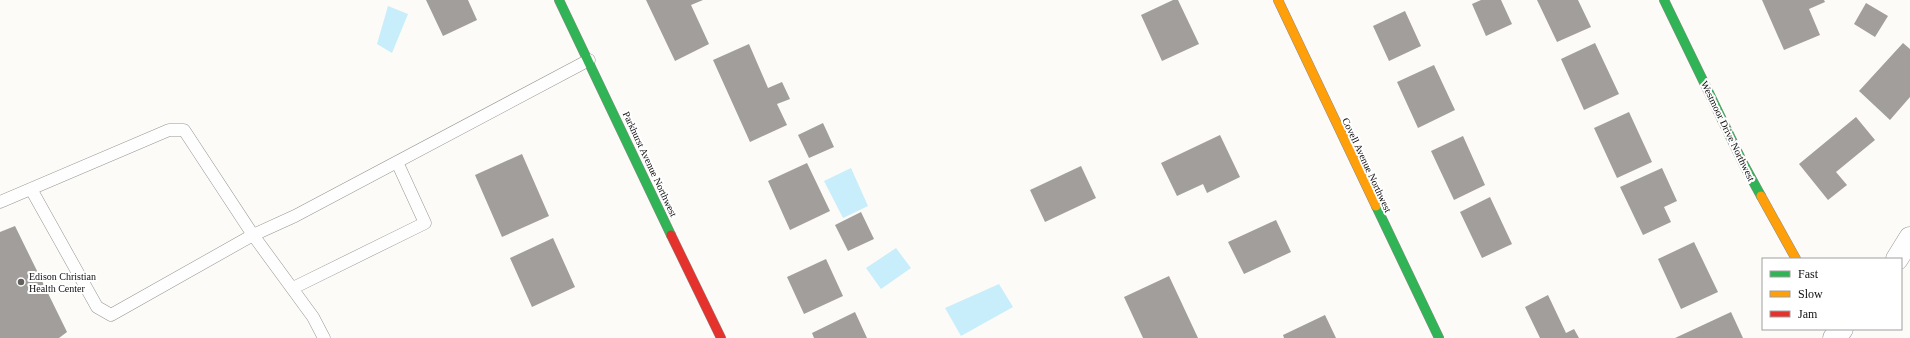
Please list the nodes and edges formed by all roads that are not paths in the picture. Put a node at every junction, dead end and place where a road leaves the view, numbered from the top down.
1 (559, 0) edge
2 (1278, 0) edge
3 (1664, 0) edge
4 (589, 60) junction
5 (397, 162) junction
6 (31, 189) junction
7 (0, 202) edge
8 (254, 235) junction
9 (1910, 238) edge
10 (1795, 258) edge
11 (1898, 258) edge
12 (293, 288) junction
13 (324, 338) edge
14 (721, 338) edge
15 (1439, 338) edge

1 - 4 street, Parkhurst Avenue Northwest
2 - 15 street, Covell Avenue Northwest
3 - 10 street, Westmoor Drive Northwest
4 - 5 lane
4 - 14 street, Parkhurst Avenue Northwest
5 - 8 lane
5 - 12 lane
6 - 7 lane
6 - 8 lane
6 - 8 lane
8 - 12 lane
9 - 11 street
12 - 13 lane

